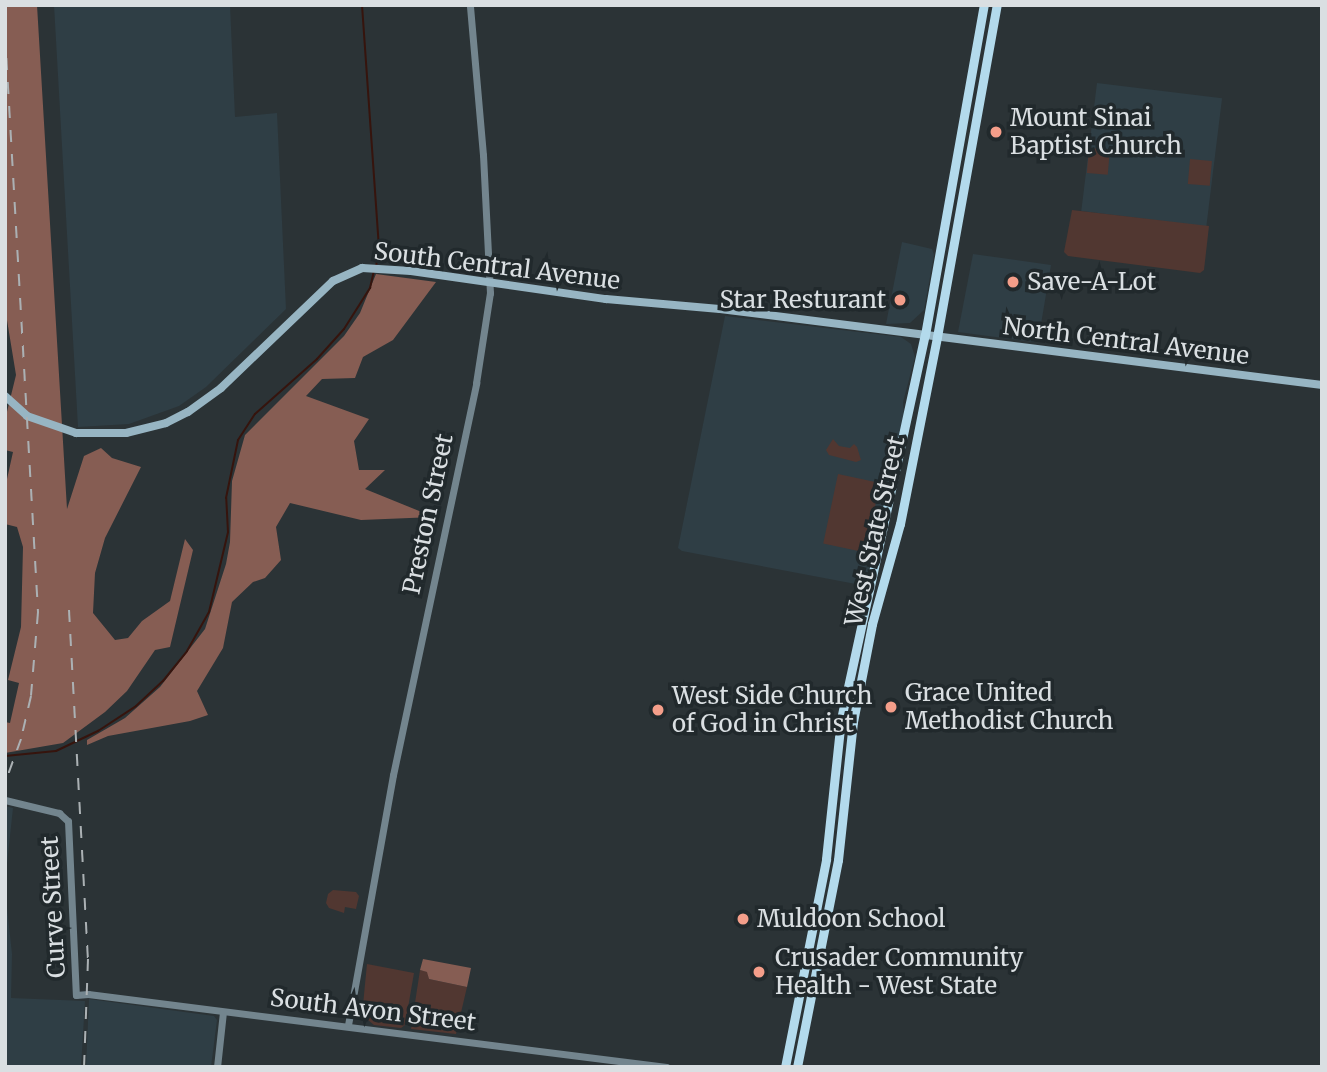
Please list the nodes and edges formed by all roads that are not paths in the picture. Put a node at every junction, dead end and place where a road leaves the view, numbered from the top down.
1 (470, 5) edge
2 (984, 5) edge
3 (997, 5) edge
4 (488, 281) junction
5 (925, 335) junction
6 (937, 337) junction
7 (1322, 385) edge
8 (5, 396) edge
9 (5, 800) edge
10 (76, 996) joint
11 (223, 1012) junction
12 (348, 1025) junction
13 (217, 1067) edge
14 (666, 1067) edge
15 (785, 1067) edge
16 (797, 1067) edge

1 - 4 street, Preston Street
2 - 5 main road, West State Street
3 - 6 main road, West State Street
4 - 5 main road, South Central Avenue
4 - 8 main road, South Central Avenue
4 - 12 street, Preston Street
5 - 6 main road, North Central Avenue
5 - 15 main road, West State Street
6 - 7 main road, North Central Avenue
6 - 16 main road, West State Street
9 - 10 street, Curve Street
10 - 11 street, South Avon Street
11 - 12 street, South Avon Street
11 - 13 street
12 - 14 street, South Avon Street

